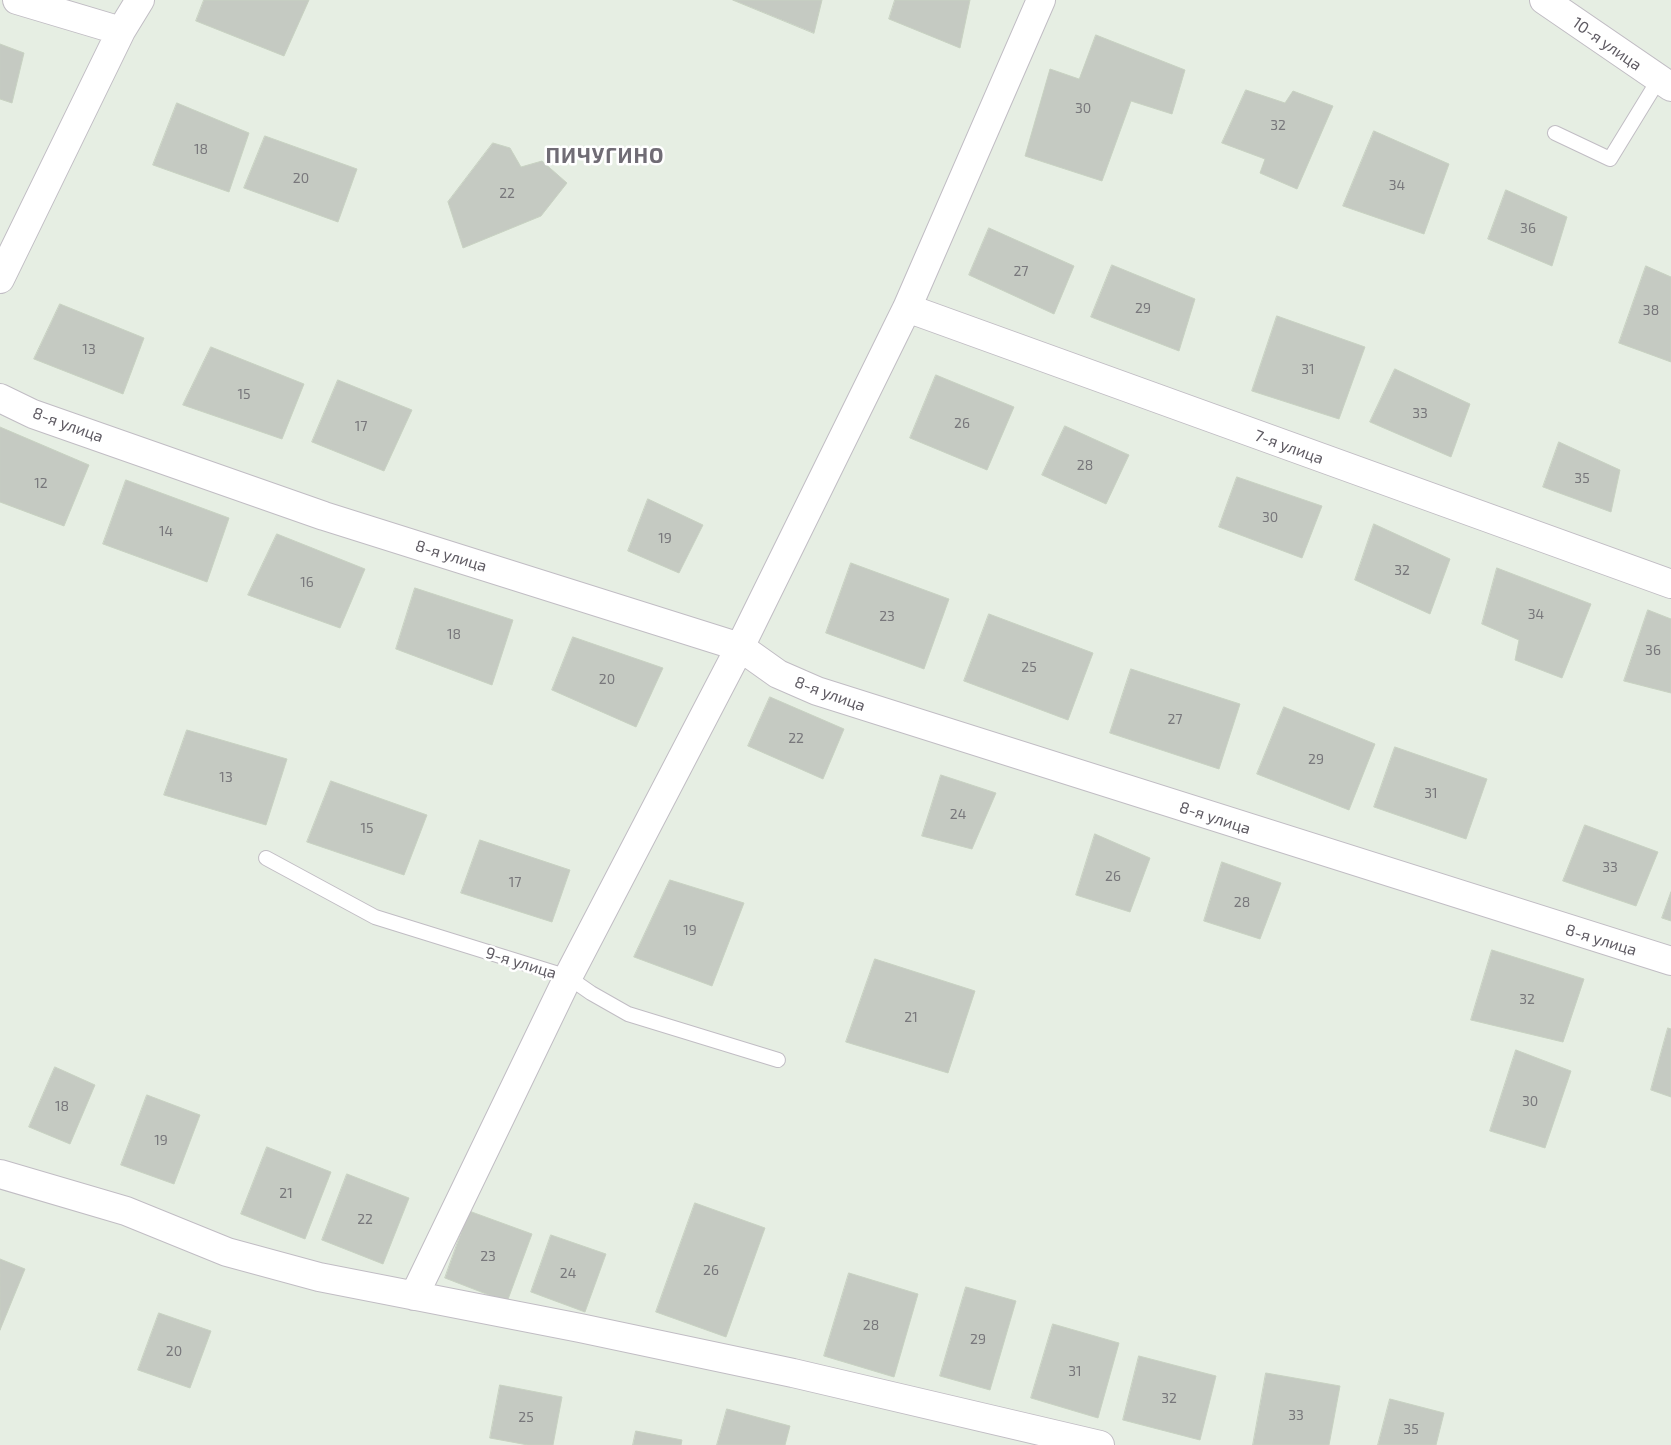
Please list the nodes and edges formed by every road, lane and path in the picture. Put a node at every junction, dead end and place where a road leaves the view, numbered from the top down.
1 (17, 0) edge
2 (140, 0) edge
3 (1041, 0) edge
4 (1544, 0) edge
5 (120, 31) junction
6 (1665, 83) edge
7 (1555, 133) dead end
8 (0, 279) edge
9 (907, 308) junction
10 (0, 398) edge
11 (1671, 584) edge
12 (740, 647) junction
13 (266, 858) dead end
14 (1671, 962) edge
15 (568, 978) junction
16 (778, 1060) dead end
17 (0, 1174) edge
18 (414, 1296) junction
19 (1100, 1445) edge

1 - 5 street
2 - 5 street
3 - 9 street
4 - 6 street, 10-я улица
5 - 8 street
6 - 7 lane
9 - 11 street, 7-я улица
9 - 12 street
10 - 12 street, 8-я улица
12 - 14 street, 8-я улица
12 - 15 street
13 - 15 lane, 9-я улица
15 - 16 lane, 9-я улица
15 - 18 street
17 - 18 street
18 - 19 street

